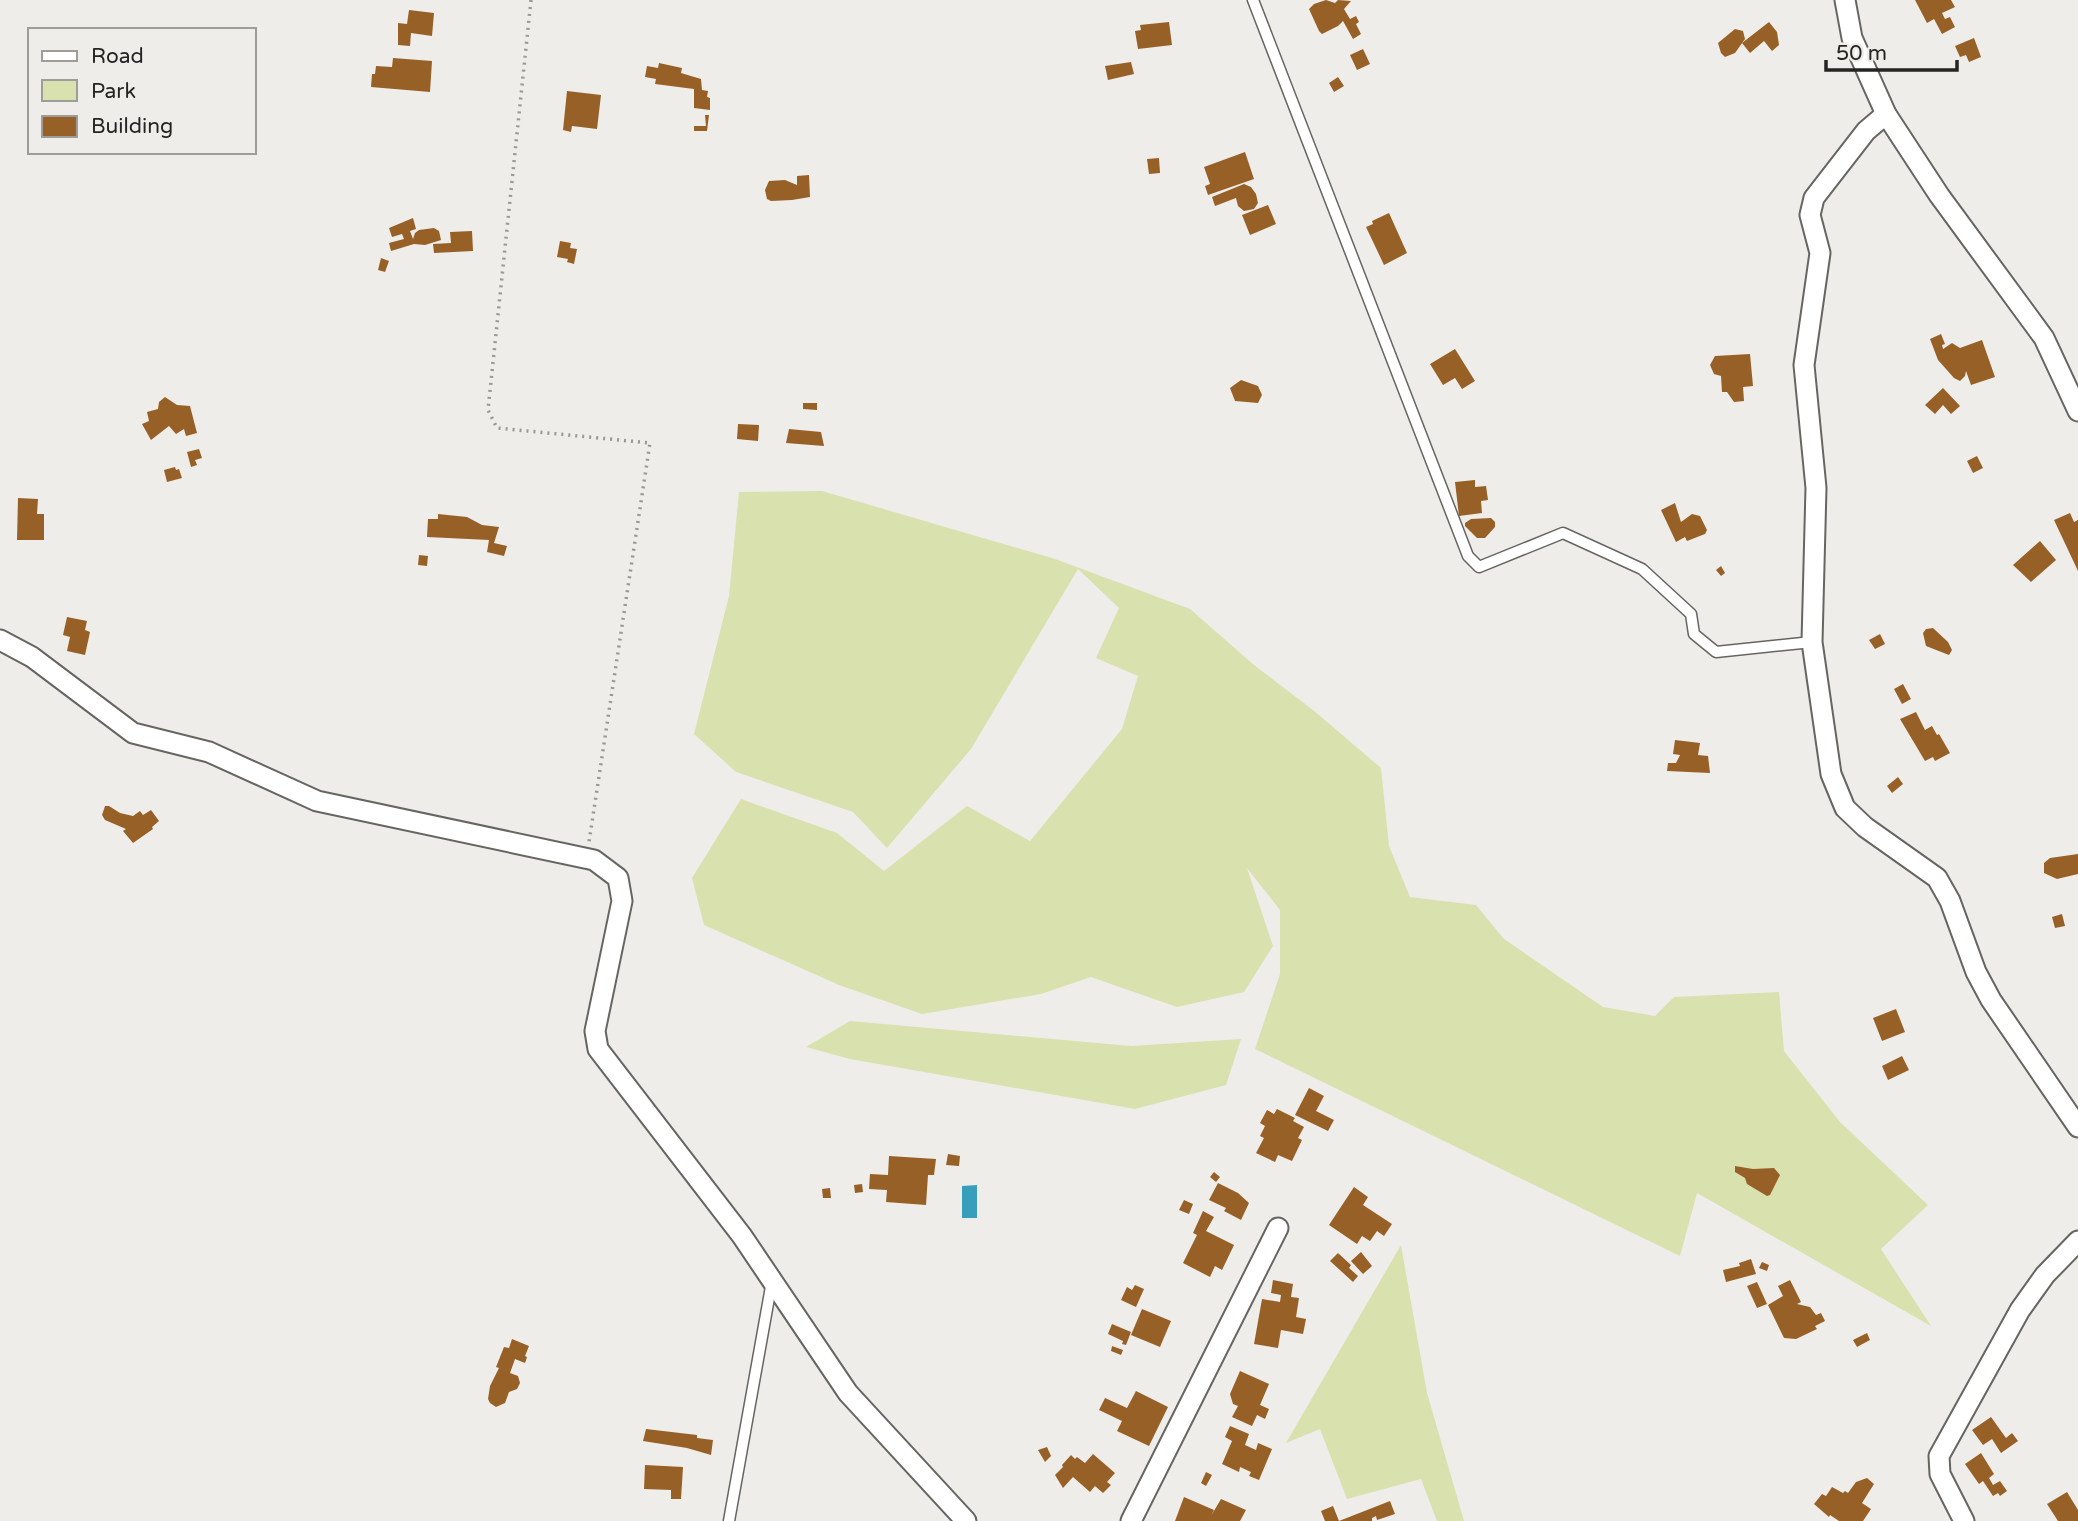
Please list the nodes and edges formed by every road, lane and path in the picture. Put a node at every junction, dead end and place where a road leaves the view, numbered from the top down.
1 (531, 0) edge
2 (1252, 0) edge
3 (1845, 0) edge
4 (1886, 114) junction
5 (2078, 411) edge
6 (0, 640) edge
7 (1812, 642) junction
8 (586, 858) junction
9 (2078, 1127) edge
10 (1278, 1228) dead end
11 (2078, 1241) edge
12 (772, 1280) junction
13 (729, 1521) edge
14 (966, 1521) edge
15 (1131, 1521) edge
16 (1964, 1521) edge

1 - 8 path
2 - 7 lane
3 - 4 street
4 - 5 street
4 - 7 street
6 - 8 street
7 - 9 street
8 - 12 street
10 - 15 street
11 - 16 street
12 - 13 lane
12 - 14 street

